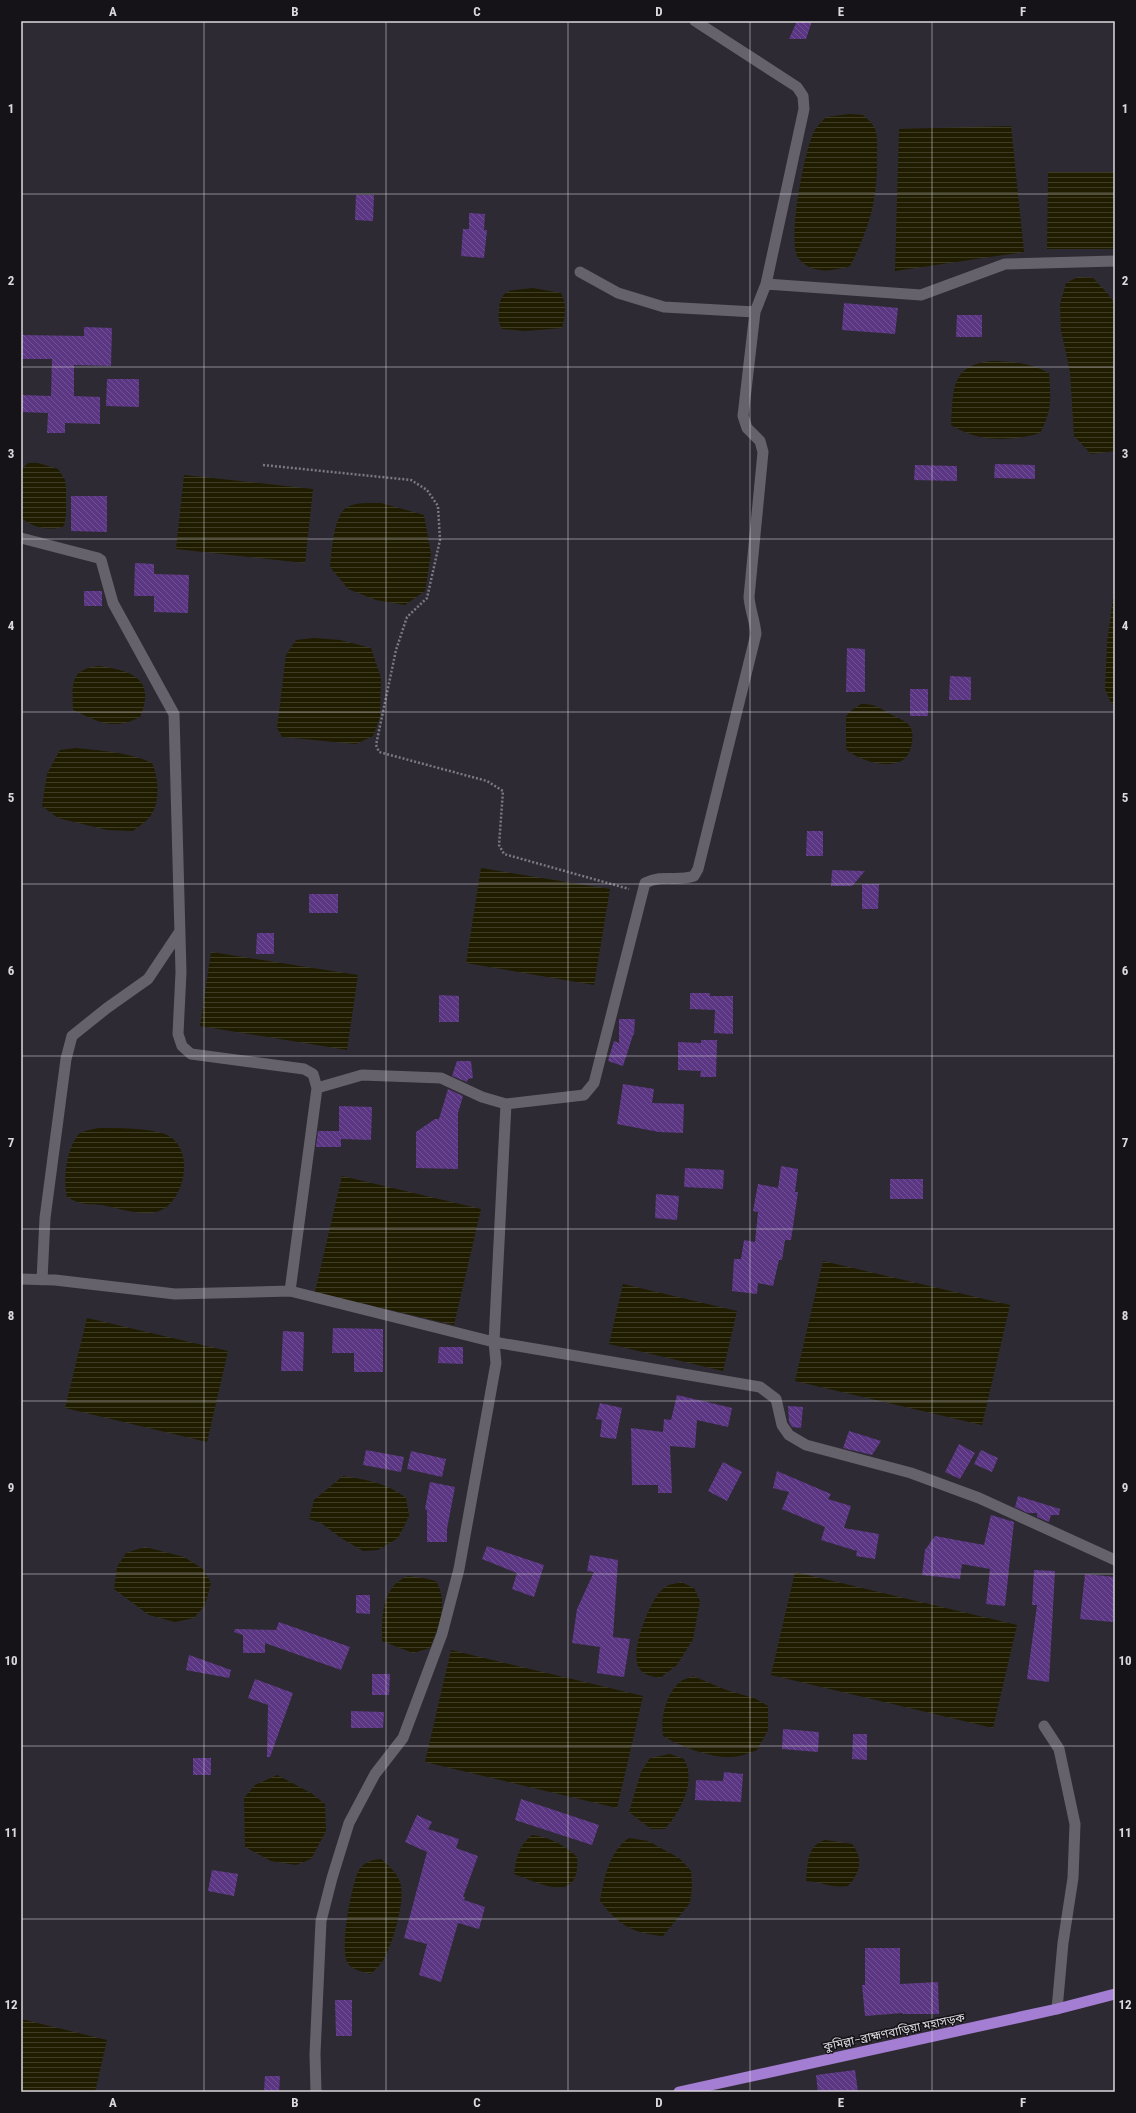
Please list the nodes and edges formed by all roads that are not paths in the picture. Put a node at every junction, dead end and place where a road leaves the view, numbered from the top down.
1 (695, 21) edge
2 (1115, 261) edge
3 (580, 272) dead end
4 (766, 284) junction
5 (755, 312) junction
6 (21, 538) edge
7 (180, 931) junction
8 (317, 1088) junction
9 (506, 1104) junction
10 (21, 1279) edge
11 (42, 1280) junction
12 (290, 1290) junction
13 (494, 1342) junction
14 (1115, 1560) edge
15 (1044, 1726) dead end
16 (1115, 1994) edge
17 (1057, 2009) junction
18 (316, 2092) edge
19 (679, 2092) edge

1 - 4 street
2 - 4 street
3 - 5 street
4 - 5 street
5 - 9 street
6 - 7 street
7 - 8 street
7 - 11 street
8 - 9 street
8 - 12 street
9 - 13 street
10 - 11 street
11 - 12 street
12 - 13 street
13 - 14 street
13 - 18 street
15 - 17 street
16 - 17 highway, কুমিল্লা–ব্রাহ্মণবাড়িয়া মহাসড়ক
17 - 19 highway, কুমিল্লা–ব্রাহ্মণবাড়িয়া মহাসড়ক

